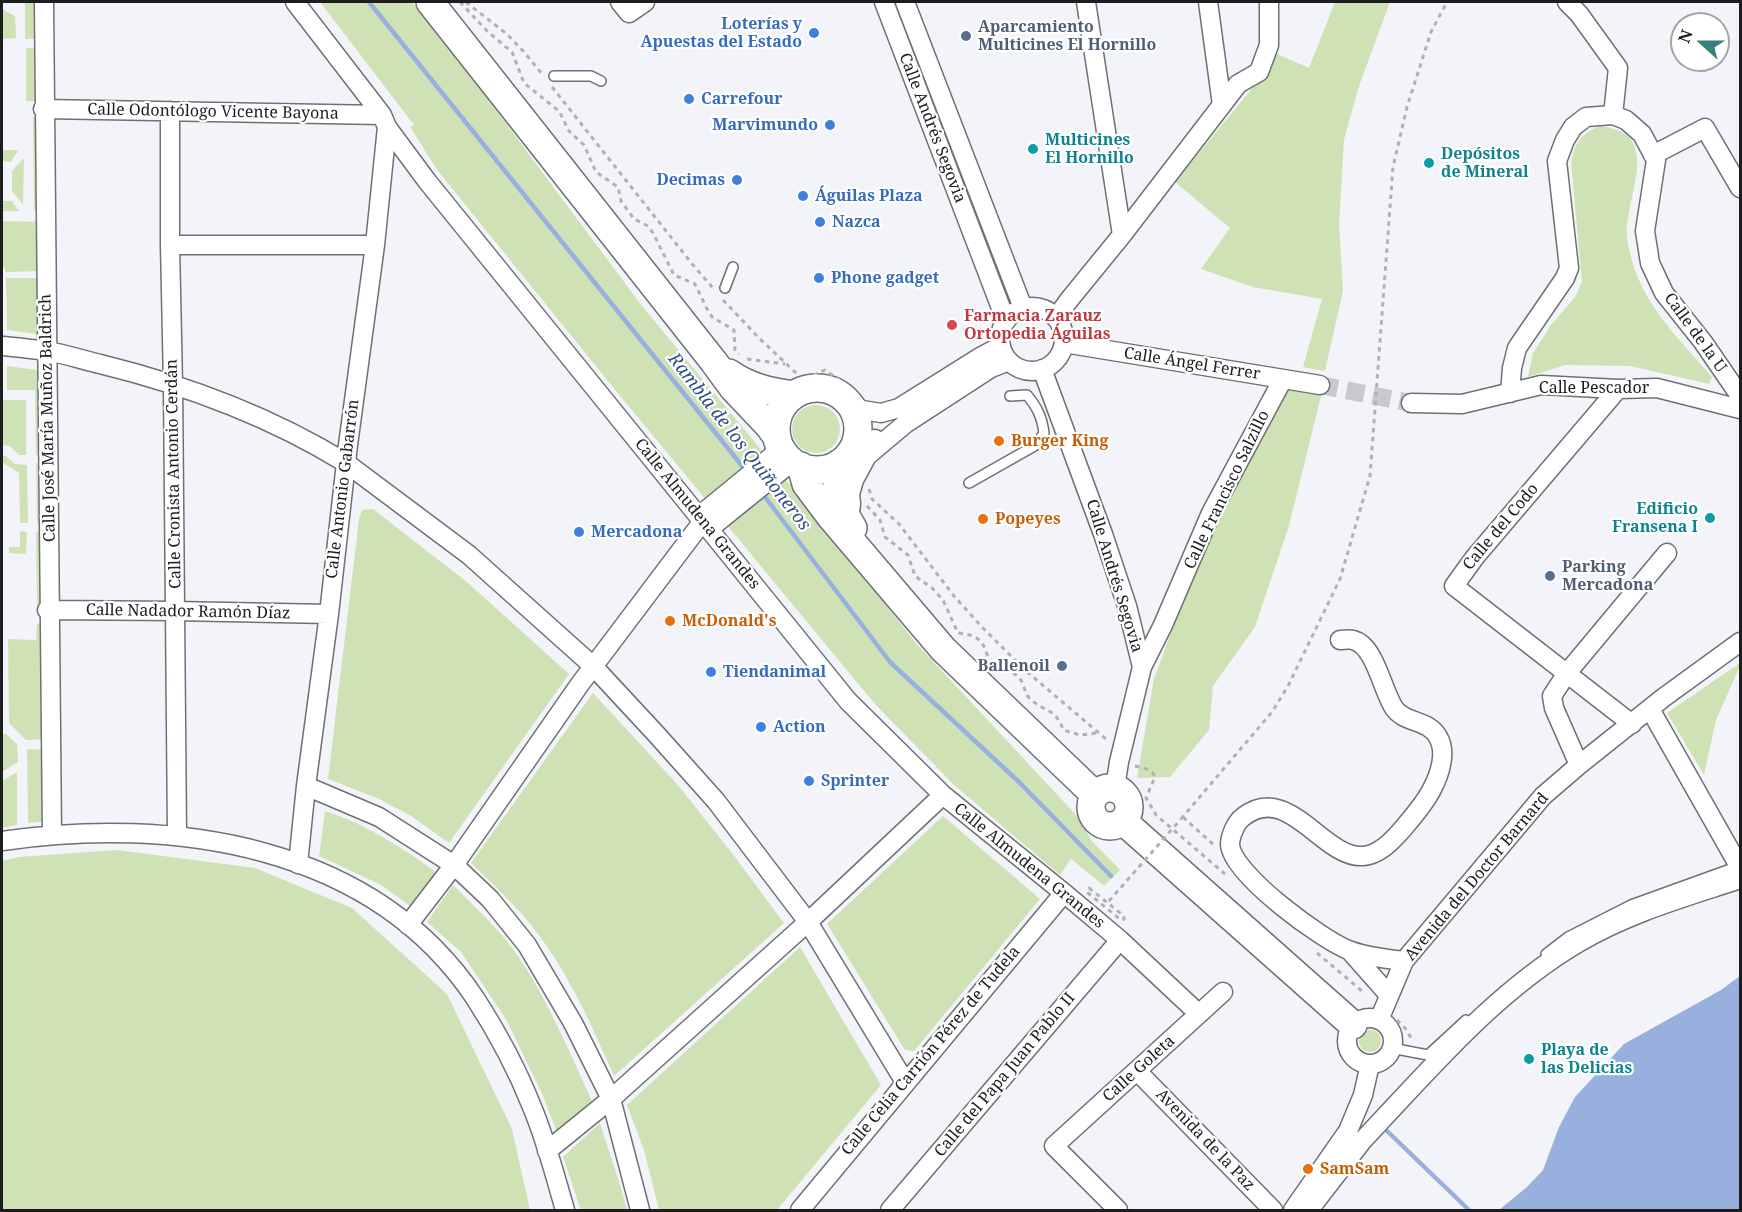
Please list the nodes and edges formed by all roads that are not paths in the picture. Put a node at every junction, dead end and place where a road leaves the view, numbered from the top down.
1 (44, 2) edge
2 (295, 2) edge
3 (430, 2) edge
4 (620, 2) edge
5 (645, 2) edge
6 (884, 2) edge
7 (905, 2) edge
8 (1086, 2) edge
9 (1208, 2) edge
10 (1269, 2) edge
11 (1567, 2) edge
12 (550, 77) road end
13 (601, 81) dead end
14 (1222, 105) junction
15 (45, 109) junction
16 (170, 111) junction
17 (1613, 115) junction
18 (385, 121) junction
19 (1653, 155) junction
20 (1740, 188) edge
21 (1122, 235) junction
22 (170, 245) junction
23 (375, 245) junction
24 (733, 267) dead end
25 (720, 290) road end
26 (1023, 308) junction
27 (1056, 318) junction
28 (1006, 321) junction
29 (1064, 343) junction
30 (2, 346) edge
31 (48, 351) junction
32 (1005, 353) junction
33 (714, 362) junction
34 (1042, 369) junction
35 (1283, 379) junction
36 (173, 384) junction
37 (1320, 386) tunnel mouth
38 (1618, 389) junction
39 (1510, 393) junction
40 (848, 394) junction
41 (794, 395) junction
42 (1010, 396) dead end
43 (1740, 396) edge
44 (1411, 403) tunnel mouth
45 (1740, 409) edge
46 (905, 424) junction
47 (788, 453) junction
48 (842, 460) junction
49 (346, 463) junction
50 (969, 483) dead end
51 (857, 512) junction
52 (704, 522) junction
53 (1667, 553) dead end
54 (889, 585) junction
55 (49, 610) junction
56 (175, 611) junction
57 (329, 614) junction
58 (1340, 640) dead end
59 (1740, 642) edge
60 (593, 666) junction
61 (1142, 667) junction
62 (1567, 673) junction
63 (1650, 709) junction
64 (1632, 724) junction
65 (1579, 765) junction
66 (306, 786) junction
67 (1105, 792) junction
68 (943, 795) junction
69 (52, 835) junction
70 (177, 836) junction
71 (2, 841) edge
72 (298, 864) junction
73 (454, 865) junction
74 (1740, 870) edge
75 (1064, 893) junction
76 (808, 921) junction
77 (408, 925) junction
78 (1120, 940) junction
79 (1350, 951) junction
80 (1404, 961) junction
81 (1223, 992) dead end
82 (1389, 995) junction
83 (1199, 1014) junction
84 (1379, 1020) junction
85 (1353, 1025) junction
86 (1391, 1048) junction
87 (1370, 1064) junction
88 (1137, 1071) junction
89 (905, 1082) junction
90 (611, 1099) junction
91 (547, 1151) junction
92 (565, 1210) edge
93 (640, 1210) edge
94 (800, 1210) edge
95 (890, 1210) edge
96 (1118, 1210) edge
97 (1273, 1210) edge
98 (1293, 1210) edge
99 (1310, 1210) edge

1 - 15 street, Calle José María Muñoz Baldrich
2 - 18 street, Calle Almudena Grandes
3 - 33 main road
4 - 5 street
6 - 28 street, Calle Andrés Segovia
7 - 26 street, Calle Andrés Segovia
8 - 21 street
9 - 14 street
10 - 14 street
11 - 17 street
12 - 13 lane
14 - 21 street
15 - 16 street, Calle Odontólogo Vicente Bayona
15 - 31 street, Calle José María Muñoz Baldrich
16 - 18 street, Calle Odontólogo Vicente Bayona
16 - 22 street, Calle Cronista Antonio Cerdán
17 - 19 street
17 - 39 street
18 - 23 street, Calle Antonio Gabarrón
18 - 52 street, Calle Almudena Grandes
19 - 20 street
19 - 43 street, Calle de la U
21 - 27 street
22 - 23 street
22 - 36 street, Calle Cronista Antonio Cerdán
23 - 49 street, Calle Antonio Gabarrón
24 - 25 lane
26 - 27 street
26 - 28 street
27 - 29 street
28 - 32 street
29 - 34 street
29 - 35 street, Calle Ángel Ferrer
30 - 31 street
31 - 36 street
31 - 55 street, Calle José María Muñoz Baldrich
32 - 34 street
32 - 40 street
32 - 46 street
33 - 41 main road
33 - 47 main road
34 - 61 street, Calle Andrés Segovia
35 - 37 street, Calle Ángel Ferrer
35 - 61 street, Calle Francisco Salzillo
36 - 49 street
36 - 56 street, Calle Cronista Antonio Cerdán
38 - 39 street, Calle Pescador
38 - 45 street, Calle Pescador
38 - 62 street, Calle del Codo
39 - 44 street, Calle Pescador
40 - 41 main road
40 - 48 main road
41 - 47 main road
42 - 50 lane
46 - 48 street
46 - 51 street
47 - 48 main road
47 - 52 street
47 - 54 main road
48 - 51 main road
49 - 57 street, Calle Antonio Gabarrón
49 - 60 street
51 - 54 main road
52 - 60 street
52 - 68 street, Calle Almudena Grandes
53 - 62 street
54 - 67 main road
55 - 56 street, Calle Nadador Ramón Díaz
55 - 69 street, Calle José María Muñoz Baldrich
56 - 57 street, Calle Nadador Ramón Díaz
56 - 70 street, Calle Cronista Antonio Cerdán
57 - 66 street, Calle Antonio Gabarrón
58 - 79 street
59 - 63 street, Avenida del Doctor Barnard
60 - 73 street
60 - 76 street
61 - 67 street, Calle Andrés Segovia
62 - 64 street, Calle del Codo
62 - 65 street
63 - 64 street, Avenida del Doctor Barnard
63 - 74 street
64 - 65 street, Avenida del Doctor Barnard
65 - 80 street, Avenida del Doctor Barnard
66 - 72 street, Calle Antonio Gabarrón
66 - 73 street
67 - 85 main road
68 - 75 street, Calle Almudena Grandes
68 - 76 street
69 - 70 street
69 - 71 street
70 - 72 street
72 - 77 street
73 - 77 street
73 - 90 street
74 - 86 lane
74 - 99 street
75 - 78 street, Calle Almudena Grandes
75 - 89 street, Calle Celia Carrión Pérez de Tudela
76 - 89 street
76 - 90 street
77 - 91 street
78 - 83 street, Calle Almudena Grandes
78 - 95 street, Calle del Papa Juan Pablo II
79 - 80 street
79 - 82 street
80 - 82 street, Avenida del Doctor Barnard
81 - 83 street, Calle Goleta
82 - 84 street, Avenida del Doctor Barnard
83 - 88 street, Calle Goleta
84 - 85 street
84 - 86 street
85 - 87 street
86 - 87 street
87 - 98 street
88 - 96 street, Calle Goleta
88 - 97 street, Avenida de la Paz
89 - 94 street, Calle Celia Carrión Pérez de Tudela
90 - 91 street
90 - 93 street
91 - 92 street

